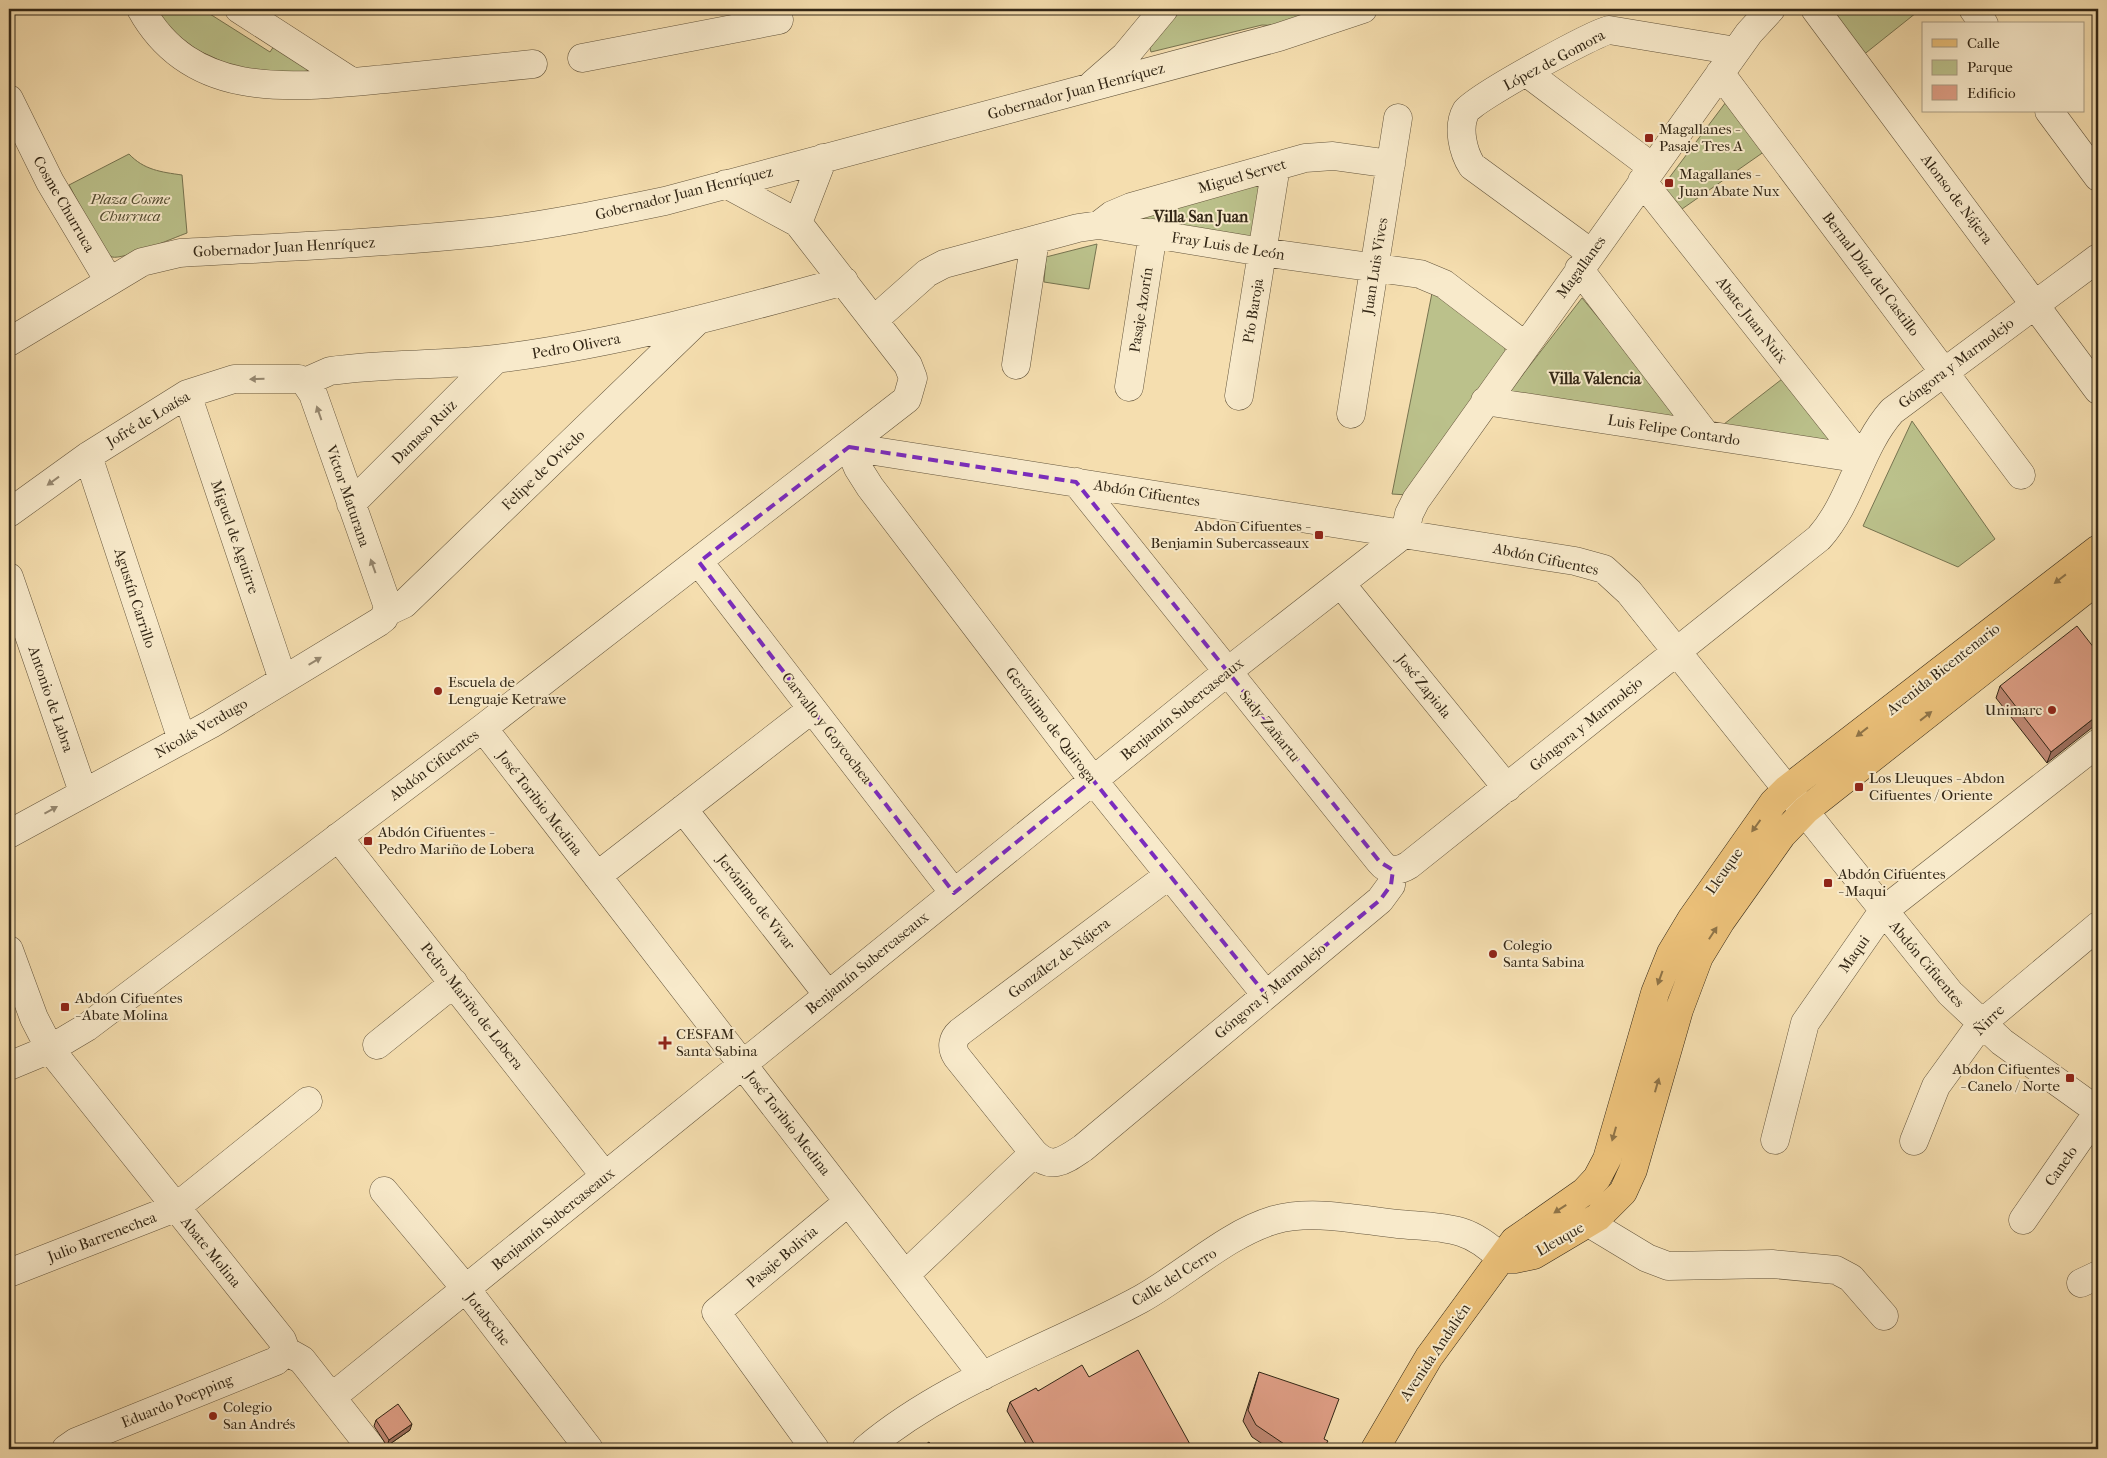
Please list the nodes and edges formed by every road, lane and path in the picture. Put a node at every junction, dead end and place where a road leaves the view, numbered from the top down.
1 (141, 9) edge
2 (239, 9) edge
3 (1164, 9) edge
4 (1363, 9) edge
5 (1771, 9) edge
6 (1815, 9) edge
7 (1973, 9) edge
8 (734, 18) edge
9 (779, 20) dead end
10 (1983, 22) edge
11 (1736, 51) junction
12 (582, 58) dead end
13 (533, 64) dead end
14 (1526, 72) junction
15 (1720, 73) junction
16 (352, 82) junction
17 (1089, 88) junction
18 (9, 99) edge
19 (2050, 112) edge
20 (1398, 118) dead end
21 (823, 158) junction
22 (1391, 164) junction
23 (1276, 166) junction
24 (1647, 174) junction
25 (2098, 177) edge
26 (726, 184) junction
27 (798, 223) junction
28 (1099, 224) junction
29 (1153, 233) junction
30 (1035, 240) junction
31 (1262, 252) junction
32 (2098, 258) edge
33 (1585, 261) junction
34 (1374, 268) junction
35 (109, 280) junction
36 (844, 281) junction
37 (2036, 304) junction
38 (874, 320) junction
39 (696, 322) junction
40 (9, 342) edge
41 (1524, 345) junction
42 (496, 359) junction
43 (1016, 365) dead end
44 (1944, 371) junction
45 (305, 382) junction
46 (1129, 387) dead end
47 (2098, 390) edge
48 (187, 394) junction
49 (1239, 396) dead end
50 (1485, 401) junction
51 (1351, 414) dead end
52 (1706, 435) junction
53 (848, 447) junction
54 (88, 456) junction
55 (1862, 459) junction
56 (2021, 475) dead end
57 (1076, 482) junction
58 (351, 504) junction
59 (9, 513) edge
60 (1405, 533) junction
61 (2098, 549) edge
62 (699, 562) junction
63 (9, 577) edge
64 (2098, 580) edge
65 (1341, 584) junction
66 (387, 612) junction
67 (1678, 652) junction
68 (1227, 672) junction
69 (283, 680) junction
70 (812, 709) junction
71 (483, 728) junction
72 (182, 740) junction
73 (2098, 743) edge
74 (1093, 780) junction
75 (1507, 788) junction
76 (1787, 789) junction
77 (83, 792) junction
78 (683, 809) junction
79 (1806, 810) junction
80 (9, 834) edge
81 (338, 837) junction
82 (1393, 870) junction
83 (1169, 875) junction
84 (597, 876) junction
85 (954, 893) junction
86 (1883, 912) junction
87 (2098, 926) edge
88 (9, 950) edge
89 (1687, 952) junction
90 (454, 983) junction
91 (828, 995) junction
92 (1266, 995) junction
93 (1981, 1024) junction
94 (378, 1046) dead end
95 (50, 1050) junction
96 (742, 1065) junction
97 (9, 1066) edge
98 (308, 1100) dead end
99 (2098, 1112) edge
100 (1775, 1140) dead end
101 (1914, 1142) dead end
102 (1042, 1158) junction
103 (605, 1176) junction
104 (384, 1191) dead end
105 (848, 1202) junction
106 (176, 1208) junction
107 (2024, 1220) dead end
108 (1589, 1223) junction
109 (1502, 1259) junction
110 (9, 1273) edge
111 (904, 1275) junction
112 (466, 1289) junction
113 (1884, 1316) dead end
114 (286, 1351) junction
115 (982, 1376) junction
116 (332, 1397) junction
117 (66, 1449) edge
118 (372, 1449) edge
119 (589, 1449) edge
120 (815, 1449) edge
121 (866, 1449) edge
122 (1374, 1449) edge

1 - 16 street
2 - 16 street
3 - 17 street
4 - 17 street, Gobernador Juan Henríquez
5 - 11 street, Magallanes
6 - 37 street, Alonso de Nájera
7 - 10 street
8 - 9 street
8 - 12 street
11 - 14 street, López de Gomora
11 - 15 street, Magallanes
13 - 16 street
14 - 24 street, Abate Juan Nuix
14 - 33 street, López de Gomora
15 - 24 street, Magallanes
15 - 44 street, Bernal Díaz del Castillo
17 - 21 street, Gobernador Juan Henríquez
18 - 35 street, Cosme Churruca
19 - 25 street
20 - 22 street, Juan Luis Vives
21 - 26 street, Gobernador Juan Henríquez
21 - 27 street
22 - 23 street, Miguel Servet
22 - 34 street, Juan Luis Vives
23 - 28 street, Miguel Servet
23 - 31 street, Pío Baroja
24 - 33 street, Magallanes
24 - 55 street, Abate Juan Nuix
26 - 27 street, Abdón Cifuentes
26 - 35 street, Gobernador Juan Henríquez
27 - 36 street, Abdón Cifuentes
28 - 29 street, Fray Luis de León
28 - 30 street, Fray Luis de León
29 - 31 street, Fray Luis de León
29 - 46 street, Pasaje Azorín
30 - 38 street, Fray Luis de León
30 - 43 street
31 - 34 street, Fray Luis de León
31 - 49 street, Pío Baroja
32 - 37 street, Góngora y Marmolejo
33 - 41 street, Magallanes
33 - 52 street
34 - 41 street, Fray Luis de León
34 - 51 street, Juan Luis Vives
35 - 40 street, Gobernador Juan Henríquez
36 - 38 street, Abdón Cifuentes
36 - 39 street, Pedro Olivera
37 - 44 street, Góngora y Marmolejo
37 - 47 street, Alonso de Nájera
38 - 53 street, Abdón Cifuentes
39 - 42 street, Pedro Olivera
39 - 66 street, Felipe de Oviedo
41 - 50 street, Magallanes
42 - 45 street, Pedro Olivera
42 - 58 street, Damaso Ruiz
44 - 55 street, Góngora y Marmolejo
44 - 56 street, Bernal Díaz del Castillo
45 -> 48 street, Jofré de Loaísa
58 -> 45 street, Víctor Maturana
48 - 54 street, Jofré de Loaísa
48 - 69 street, Miguel de Aguirre
50 - 52 street, Luis Felipe Contardo
50 - 60 street, Magallanes
52 - 55 street, Luis Felipe Contardo
53 - 57 street, Abdón Cifuentes
53 - 62 street, Abdón Cifuentes
53 - 74 street, Gerónimo de Quiroga
54 -> 59 street, Jofré de Loaísa
54 - 72 street, Agustín Carrillo
55 - 67 street, Góngora y Marmolejo
57 - 60 street, Abdón Cifuentes
57 - 68 street, Sady Zañartu
66 -> 58 street, Víctor Maturana
60 - 65 street, Benjamín Subercaseaux
60 - 67 street, Abdón Cifuentes
61 -> 76 main road, Avenida Bicentenario
62 - 70 street, Carvallo y Goycochea
62 - 71 street, Abdón Cifuentes
63 - 77 street, Antonio de Labra
79 -> 64 main road, Avenida Bicentenario
65 - 68 street, Benjamín Subercaseaux
65 - 75 street, José Zapiola
69 -> 66 street, Nicolás Verdugo
67 - 75 street, Góngora y Marmolejo
67 - 76 street, Abdón Cifuentes
68 - 74 street, Benjamín Subercaseaux
68 - 82 street, Sady Zañartu
69 - 72 street, Nicolás Verdugo
70 - 78 street
70 - 85 street, Carvallo y Goycochea
71 - 81 street, Abdón Cifuentes
71 - 84 street, José Toribio Medina
72 - 77 street, Nicolás Verdugo
73 - 86 street, Maqui
74 - 83 street, Gerónimo de Quiroga
74 - 85 street, Benjamín Subercaseaux
75 - 82 street, Góngora y Marmolejo
76 - 79 street, Abdón Cifuentes
76 -> 89 main road, Lleuque
80 -> 77 street, Nicolás Verdugo
78 - 84 street
78 - 91 street, Jerónimo de Vivar
79 - 86 street, Abdón Cifuentes
89 -> 79 main road, Lleuque
81 - 90 street, Pedro Mariño de Lobera
81 - 95 street, Abdón Cifuentes
82 - 92 street, Góngora y Marmolejo
83 - 92 street, Gerónimo de Quiroga
83 - 102 street, González de Nájera
84 - 96 street, José Toribio Medina
85 - 91 street, Benjamín Subercaseaux
86 - 93 street, Abdón Cifuentes
86 - 100 street, Maqui
87 - 93 street, Ñirre
88 - 95 street, Abate Molina
108 -> 89 main road, Lleuque
89 -> 109 main road, Lleuque
90 - 94 street
90 - 103 street, Pedro Mariño de Lobera
91 - 96 street, Benjamín Subercaseaux
92 - 102 street, Góngora y Marmolejo
93 - 99 street, Abdón Cifuentes
93 - 101 street, Ñirre
95 - 97 street, Abdón Cifuentes
95 - 106 street, Abate Molina
96 - 103 street, Benjamín Subercaseaux
96 - 105 street, José Toribio Medina
98 - 106 street, Julio Barrenechea
99 - 107 street, Canelo
102 - 111 street
103 - 112 street, Benjamín Subercaseaux
104 - 112 street, Jotabeche
105 - 111 street, José Toribio Medina
105 - 120 street, Pasaje Bolivia
106 - 110 street, Julio Barrenechea
106 - 114 street, Abate Molina
108 - 109 main road, Lleuque
108 - 113 street
109 - 115 street, Calle del Cerro
109 - 122 main road, Avenida Andalién
111 - 115 street, José Toribio Medina
112 - 116 street, Benjamín Subercaseaux
112 - 119 street, Jotabeche
114 - 116 street, Abate Molina
114 - 117 street, Eduardo Poepping
115 - 121 street, Calle del Cerro
116 - 118 street, Abate Molina

